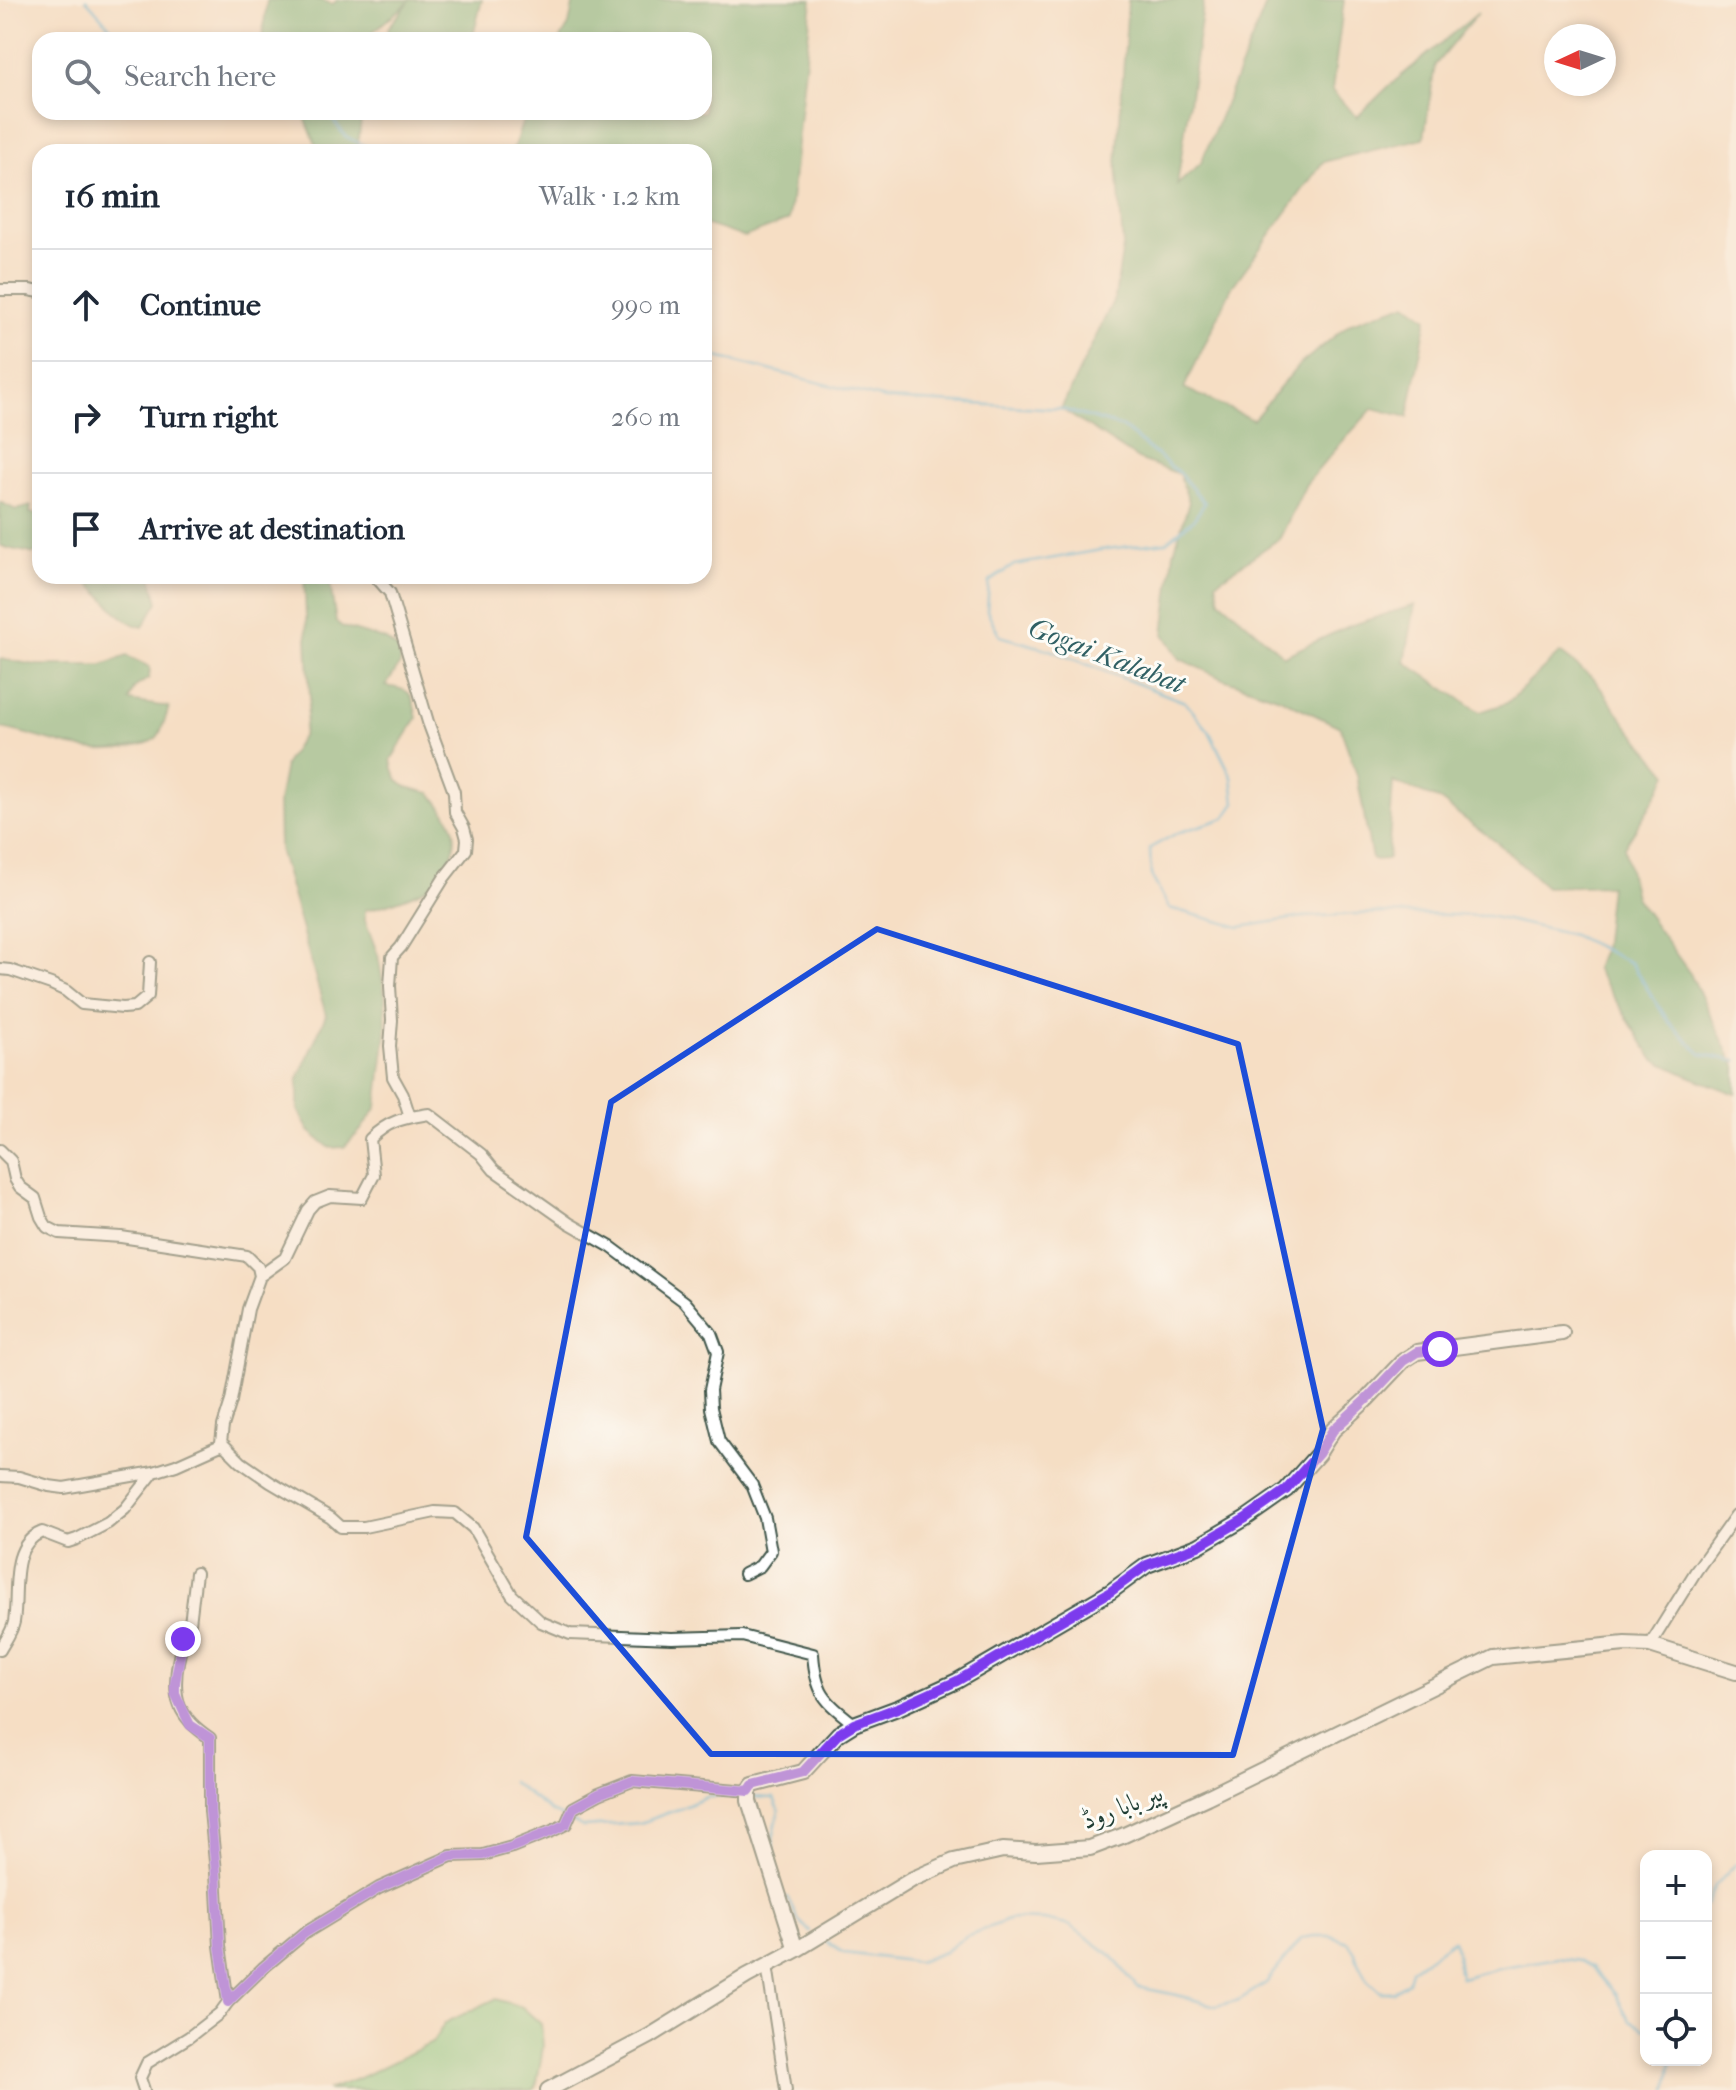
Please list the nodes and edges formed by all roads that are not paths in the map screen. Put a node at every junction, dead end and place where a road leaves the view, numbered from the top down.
1 (0, 290) edge
2 (32, 291) edge
3 (382, 584) edge
4 (150, 962) dead end
5 (0, 969) edge
6 (410, 1117) junction
7 (0, 1150) edge
8 (260, 1276) junction
9 (1562, 1333) dead end
10 (223, 1444) junction
11 (154, 1472) junction
12 (0, 1476) edge
13 (1736, 1515) edge
14 (196, 1573) dead end
15 (744, 1574) dead end
16 (1650, 1645) junction
17 (0, 1650) edge
18 (1736, 1672) edge
19 (854, 1724) junction
20 (749, 1792) junction
21 (796, 1950) junction
22 (767, 1965) junction
23 (228, 2002) junction
24 (144, 2090) edge
25 (548, 2090) edge
26 (786, 2090) edge

1 - 2 street
3 - 6 street
4 - 5 street
6 - 8 street
6 - 15 street
7 - 8 street
8 - 10 street
9 - 19 main road
10 - 11 street
10 - 19 street
11 - 12 street
11 - 17 street
13 - 16 street
14 - 23 street
16 - 18 main road, پیر بابا روڈ
16 - 21 main road, پیر بابا روڈ
19 - 20 main road
20 - 21 main road
20 - 23 street
21 - 22 main road, پیر بابا روڈ
22 - 25 main road, پیر بابا روڈ
22 - 26 street
23 - 24 street

